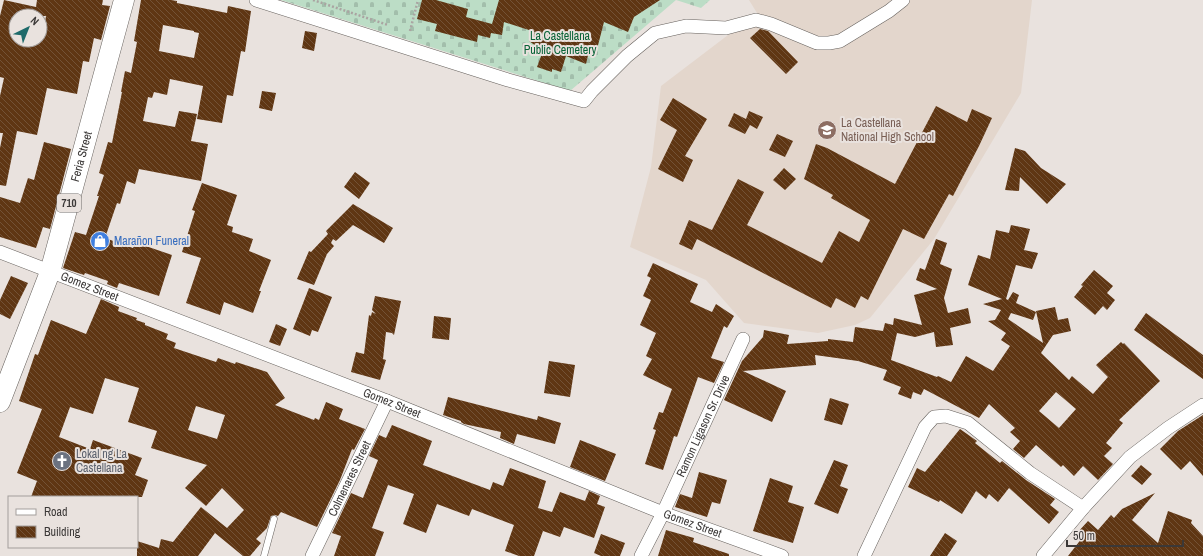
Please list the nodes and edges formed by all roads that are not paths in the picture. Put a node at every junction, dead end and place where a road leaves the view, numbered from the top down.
1 (124, 0) edge
2 (256, 0) edge
3 (903, 0) edge
4 (0, 252) edge
5 (50, 272) junction
6 (743, 339) dead end
7 (388, 401) junction
8 (0, 402) edge
9 (1203, 405) edge
10 (1083, 508) junction
11 (663, 512) junction
12 (274, 519) dead end
13 (264, 556) edge
14 (312, 556) edge
15 (641, 556) edge
16 (782, 556) edge
17 (864, 556) edge
18 (1043, 556) edge

1 - 5 main road, Feria Street / 710
2 - 3 street
4 - 5 street, Gomez Street
5 - 7 street, Gomez Street
5 - 8 main road, Feria Street / 710
6 - 11 street, Ramon Ligason Sr. Drive
7 - 11 street, Gomez Street
7 - 14 street, Colmenares Street
9 - 10 street
10 - 17 street
10 - 18 street
11 - 15 street, Ramon Ligason Sr. Drive
11 - 16 street, Gomez Street
12 - 13 lane

